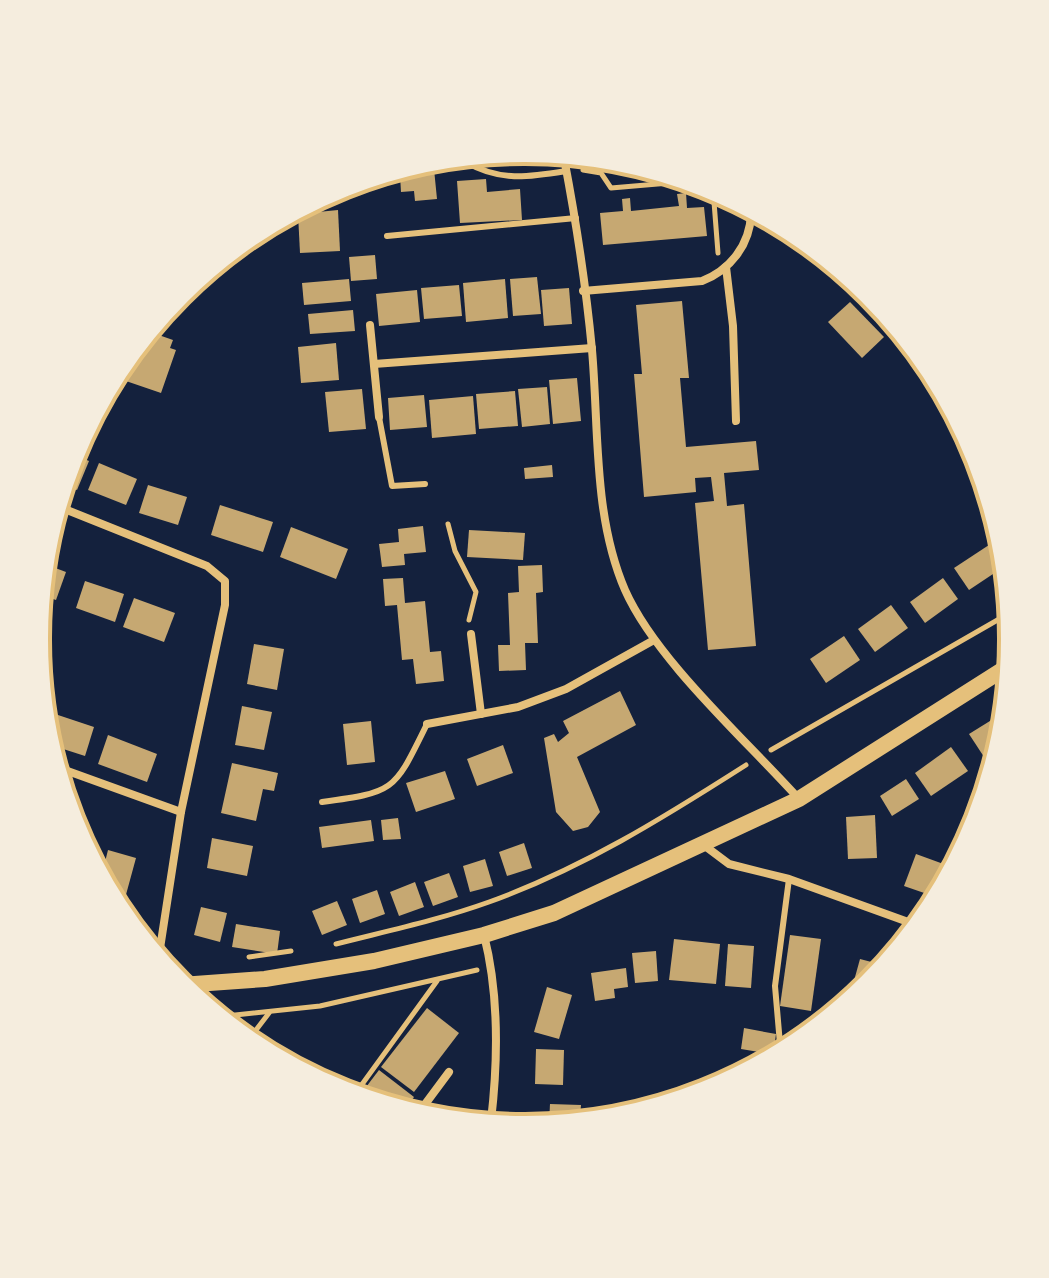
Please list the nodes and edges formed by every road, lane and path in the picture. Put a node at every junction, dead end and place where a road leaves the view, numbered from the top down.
1 (479, 167) edge
2 (565, 167) edge
3 (586, 169) edge
4 (588, 169) edge
5 (566, 171) junction
6 (657, 184) edge
7 (715, 205) edge
8 (576, 218) junction
9 (751, 222) edge
10 (387, 236) dead end
11 (723, 271) junction
12 (583, 291) junction
13 (370, 325) dead end
14 (592, 348) junction
15 (374, 364) junction
16 (379, 417) joint
17 (736, 421) dead end
18 (425, 484) dead end
19 (68, 510) edge
20 (448, 524) dead end
21 (998, 620) edge
22 (471, 634) joint
23 (654, 640) junction
24 (998, 673) edge
25 (481, 714) junction
26 (427, 724) joint
27 (761, 756) junction
28 (69, 771) edge
29 (799, 799) junction
30 (322, 802) dead end
31 (181, 812) junction
32 (701, 842) junction
33 (789, 879) junction
34 (906, 921) edge
35 (484, 935) junction
36 (161, 943) edge
37 (333, 945) dead end
38 (302, 950) dead end
39 (239, 959) dead end
40 (492, 966) junction
41 (437, 981) junction
42 (198, 983) edge
43 (269, 1013) junction
44 (236, 1015) edge
45 (256, 1030) edge
46 (780, 1039) edge
47 (449, 1072) dead end
48 (362, 1084) edge
49 (426, 1103) edge
50 (491, 1112) edge

1 - 5 lane
2 - 5 street
3 - 5 path
4 - 6 path
5 - 8 street
7 - 11 path
8 - 10 lane
8 - 12 street
9 - 11 street
11 - 12 street
11 - 17 street
12 - 14 street
13 - 15 street
14 - 15 street
14 - 23 street
15 - 16 street
16 - 18 lane
19 - 31 street
20 - 22 path
21 - 27 path
22 - 25 street
23 - 25 street
23 - 27 street
24 - 29 main road
25 - 26 street
26 - 30 lane
27 - 29 street
27 - 37 path
28 - 31 street
29 - 32 main road
31 - 36 street
32 - 33 street
32 - 35 main road
33 - 34 street
33 - 46 lane
35 - 40 street
35 - 42 main road
38 - 39 path
40 - 41 path
40 - 50 street
41 - 43 path
41 - 48 path
43 - 44 path
43 - 45 path
47 - 49 street

